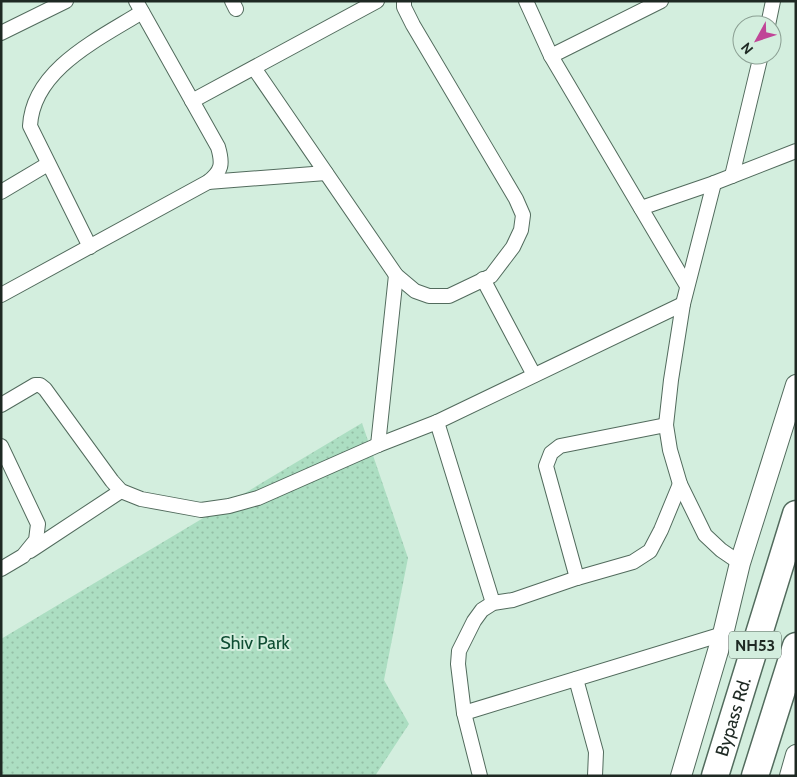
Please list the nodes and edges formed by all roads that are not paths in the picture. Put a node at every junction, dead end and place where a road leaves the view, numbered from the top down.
1 (66, 1) edge
2 (377, 1) edge
3 (404, 1) edge
4 (526, 1) edge
5 (662, 1) edge
6 (773, 1) edge
7 (139, 6) edge
8 (770, 15) edge
9 (1, 33) edge
10 (551, 56) junction
11 (759, 65) edge
12 (254, 68) junction
13 (192, 101) junction
14 (796, 151) edge
15 (48, 164) junction
16 (326, 173) junction
17 (732, 176) junction
18 (208, 182) junction
19 (714, 183) junction
20 (1, 192) edge
21 (641, 208) junction
22 (90, 247) junction
23 (396, 275) junction
24 (483, 279) junction
25 (687, 286) junction
26 (1, 295) edge
27 (683, 304) junction
28 (534, 375) junction
29 (796, 385) edge
30 (1, 405) edge
31 (437, 422) junction
32 (666, 425) junction
33 (378, 445) junction
34 (1, 446) edge
35 (680, 484) junction
36 (121, 491) junction
37 (796, 514) edge
38 (23, 556) junction
39 (740, 563) junction
40 (1, 569) edge
41 (577, 578) junction
42 (493, 603) junction
43 (723, 634) junction
44 (796, 646) edge
45 (576, 679) junction
46 (464, 713) junction
47 (796, 755) edge
48 (480, 776) edge
49 (595, 776) edge
50 (681, 776) edge
51 (715, 776) edge
52 (755, 776) edge
53 (790, 776) edge

1 - 9 street
2 - 12 street
3 - 24 street
4 - 10 street
5 - 10 street
6 - 8 street
7 - 13 street
7 - 15 street
10 - 21 street
11 - 17 street
12 - 13 street
12 - 16 street
13 - 18 street
14 - 17 street
15 - 20 street
15 - 22 street
16 - 18 street
16 - 23 street
17 - 19 street
18 - 22 street
19 - 21 street
19 - 25 street
21 - 25 street
22 - 26 street
23 - 24 street
23 - 33 street
24 - 28 street
25 - 27 street
27 - 28 street
27 - 32 street
28 - 31 street
29 - 39 street
30 - 36 street
31 - 33 street
31 - 42 street
32 - 35 street
32 - 41 street
33 - 36 street
34 - 38 street
35 - 39 street
35 - 41 street
36 - 38 street
37 - 51 highway, Bypass Rd. / NH53
38 - 40 street
39 - 43 street
41 - 42 street
42 - 46 street
43 - 45 street
43 - 50 street
44 - 52 highway
45 - 46 street
45 - 49 street
46 - 48 street
47 - 53 street

